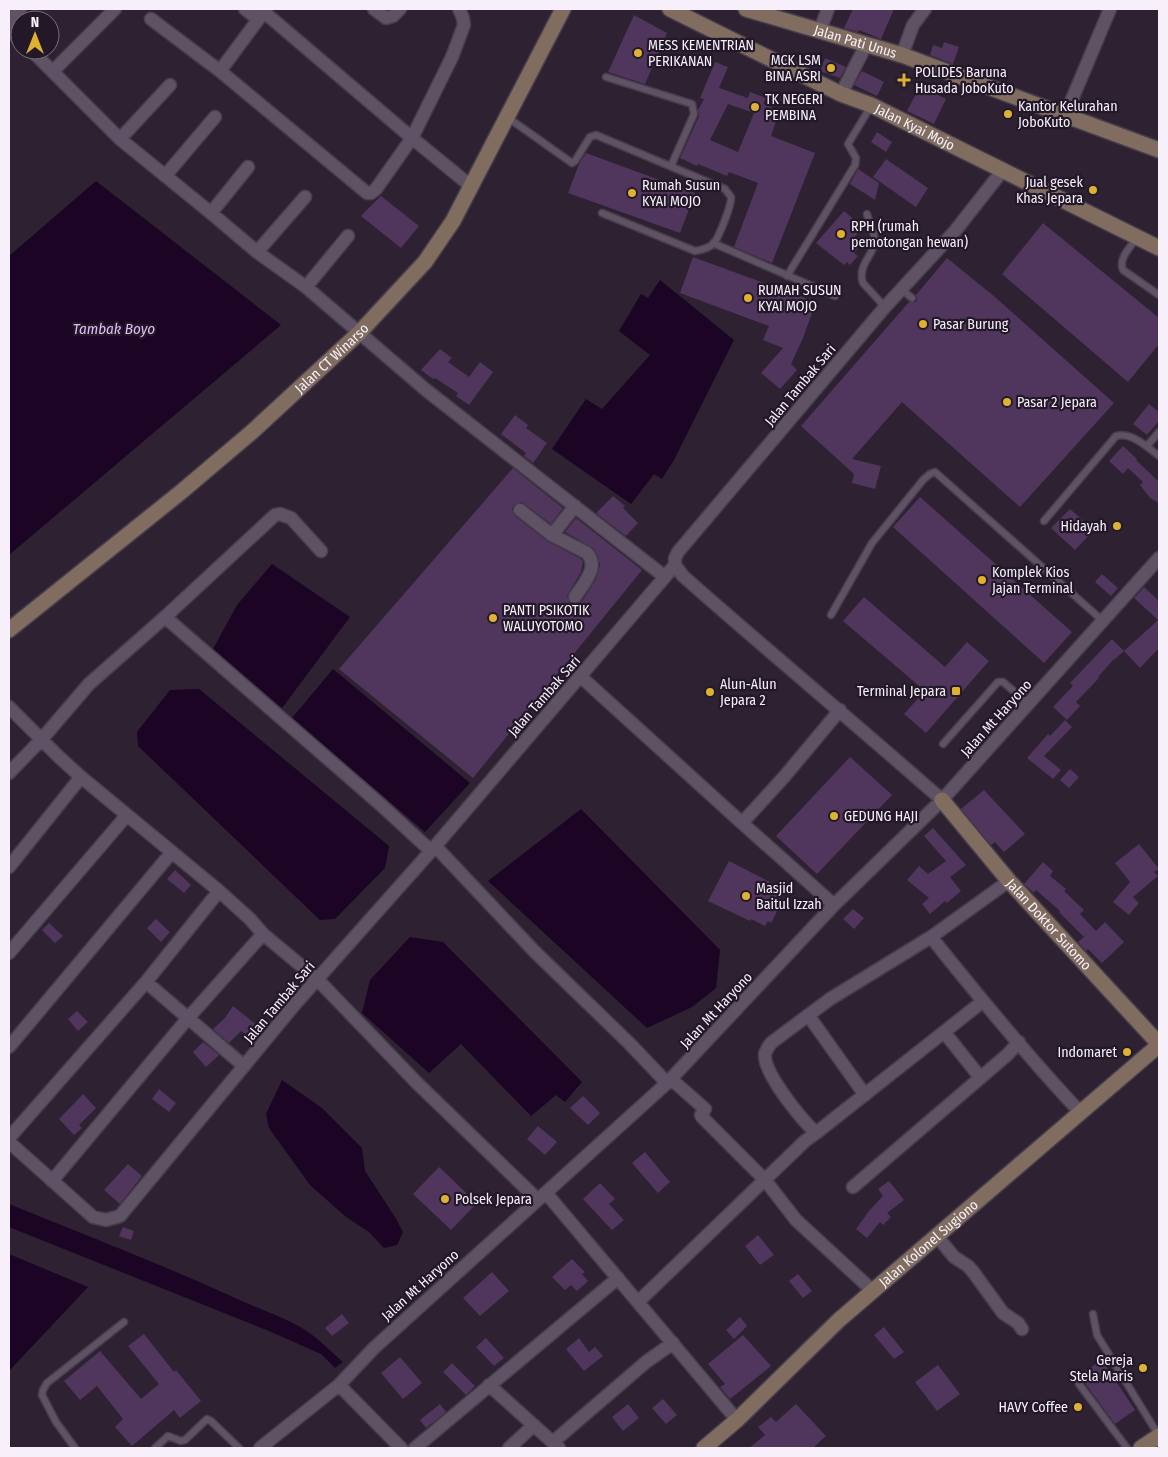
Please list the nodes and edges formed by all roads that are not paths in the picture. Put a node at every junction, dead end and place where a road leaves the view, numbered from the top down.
1 (20, 9) edge
2 (115, 9) edge
3 (245, 9) edge
4 (374, 9) edge
5 (400, 9) edge
6 (459, 9) edge
7 (563, 9) edge
8 (670, 9) edge
9 (746, 9) edge
10 (828, 9) edge
11 (925, 9) edge
12 (1110, 9) edge
13 (263, 13) edge
14 (150, 19) dead end
15 (9, 21) edge
16 (820, 30) junction
17 (866, 45) junction
18 (902, 55) junction
19 (41, 60) edge
20 (53, 71) junction
21 (220, 71) junction
22 (606, 78) dead end
23 (170, 85) dead end
24 (842, 94) junction
25 (872, 105) junction
26 (1065, 116) junction
27 (506, 117) junction
28 (215, 118) dead end
29 (412, 138) junction
30 (120, 139) junction
31 (1159, 150) edge
32 (671, 166) junction
33 (248, 167) dead end
34 (1004, 170) junction
35 (165, 176) junction
36 (472, 187) junction
37 (305, 197) dead end
38 (211, 213) junction
39 (602, 213) dead end
40 (867, 214) dead end
41 (348, 236) dead end
42 (1137, 237) junction
43 (713, 243) junction
44 (1159, 248) edge
45 (256, 252) junction
46 (787, 276) junction
47 (306, 288) junction
48 (901, 289) junction
49 (1159, 295) edge
50 (835, 296) dead end
51 (912, 298) dead end
52 (885, 307) junction
53 (359, 333) junction
54 (1159, 432) edge
55 (1147, 446) junction
56 (1159, 456) edge
57 (574, 506) junction
58 (520, 510) dead end
59 (1044, 521) dead end
60 (552, 535) junction
61 (321, 551) dead end
62 (1159, 558) edge
63 (675, 566) junction
64 (665, 577) junction
65 (575, 597) dead end
66 (831, 615) dead end
67 (165, 617) junction
68 (1103, 621) junction
69 (9, 630) edge
70 (580, 676) junction
71 (1030, 704) junction
72 (9, 707) edge
73 (840, 710) junction
74 (41, 740) junction
75 (943, 744) dead end
76 (9, 773) edge
77 (81, 778) junction
78 (942, 800) junction
79 (126, 815) junction
80 (742, 823) junction
81 (433, 848) junction
82 (172, 852) junction
83 (9, 867) edge
84 (1009, 880) junction
85 (218, 891) junction
86 (834, 905) junction
87 (263, 934) junction
88 (931, 936) junction
89 (9, 954) edge
90 (317, 979) junction
91 (146, 982) junction
92 (982, 1002) junction
93 (808, 1015) junction
94 (189, 1017) junction
95 (944, 1032) junction
96 (1019, 1042) junction
97 (1159, 1045) edge
98 (9, 1047) edge
99 (244, 1066) junction
100 (980, 1077) junction
101 (669, 1081) junction
102 (865, 1094) junction
103 (1080, 1112) junction
104 (816, 1133) junction
105 (9, 1138) edge
106 (9, 1142) edge
107 (765, 1180) junction
108 (52, 1181) junction
109 (853, 1187) dead end
110 (542, 1196) junction
111 (936, 1235) junction
112 (618, 1278) junction
113 (873, 1291) junction
114 (638, 1302) junction
115 (1093, 1314) dead end
116 (124, 1322) dead end
117 (1022, 1329) dead end
118 (673, 1343) junction
119 (338, 1384) junction
120 (489, 1384) junction
121 (1079, 1384) dead end
122 (738, 1420) junction
123 (534, 1425) junction
124 (1159, 1436) edge
125 (556, 1445) edge
126 (75, 1448) edge
127 (155, 1448) edge
128 (239, 1448) edge
129 (260, 1448) edge
130 (401, 1448) edge
131 (415, 1448) edge
132 (509, 1448) edge
133 (704, 1448) edge
134 (1128, 1448) edge
135 (1141, 1448) edge

1 - 15 street
2 - 20 street
3 - 13 street
4 - 5 street
6 - 29 street
7 - 27 street, Jalan CT Winarso
8 - 24 street, Jalan Kyai Mojo
9 - 16 street, Jalan Pati Unus
10 - 16 street
11 - 18 street
12 - 26 street
13 - 21 street
13 - 29 street
14 - 21 street
16 - 17 street, Jalan Pati Unus
17 - 18 street, Jalan Pati Unus
17 - 24 street
18 - 26 street, Jalan Pati Unus
19 - 20 street
20 - 30 street
21 - 29 street
22 - 32 lane
23 - 30 street
24 - 25 street, Jalan Kyai Mojo
25 - 34 street, Jalan Kyai Mojo
25 - 46 lane
26 - 31 street, Jalan Pati Unus
27 - 32 lane
27 - 36 street, Jalan CT Winarso
28 - 35 street
29 - 36 street
30 - 35 street
32 - 43 lane
33 - 38 street
34 - 42 street, Jalan Kyai Mojo
34 - 48 street, Jalan Tambak Sari
35 - 38 street
36 - 53 street, Jalan CT Winarso
37 - 45 street
38 - 45 street
39 - 43 lane
40 - 52 lane
41 - 47 street
42 - 44 street, Jalan Kyai Mojo
42 - 49 lane
43 - 46 lane
45 - 47 street
46 - 50 lane
47 - 53 street
48 - 51 lane
48 - 52 street, Jalan Tambak Sari
52 - 63 street, Jalan Tambak Sari
53 - 57 street
53 - 69 street, Jalan CT Winarso
54 - 55 lane
55 - 56 lane
55 - 59 lane
57 - 60 street
57 - 64 street
58 - 60 street
60 - 65 street
61 - 67 street
62 - 68 street, Jalan Mt Haryono
63 - 64 street, Jalan Tambak Sari
63 - 73 street
64 - 70 street, Jalan Tambak Sari
66 - 68 lane
67 - 74 street
67 - 81 street
68 - 71 street, Jalan Mt Haryono
70 - 80 street
70 - 81 street, Jalan Tambak Sari
71 - 75 lane
71 - 78 street, Jalan Mt Haryono
72 - 74 street
73 - 78 street
73 - 80 street
74 - 76 street
74 - 77 street
77 - 79 street
77 - 83 street
78 - 84 street, Jalan Doktor Sutomo
78 - 86 street, Jalan Mt Haryono
79 - 82 street
79 - 89 street
80 - 86 street
81 - 90 street, Jalan Tambak Sari
81 - 101 street
82 - 85 street
82 - 98 street
84 - 88 street
84 - 97 street, Jalan Doktor Sutomo
85 - 87 street
85 - 91 street
86 - 101 street, Jalan Mt Haryono
87 - 90 street
87 - 94 street
88 - 92 street
88 - 93 street
90 - 99 street, Jalan Tambak Sari
90 - 110 street
91 - 94 street
91 - 105 street
92 - 95 street
92 - 96 street
93 - 102 street
93 - 104 street
94 - 99 street
94 - 108 street
95 - 100 street
95 - 102 street
96 - 100 street
96 - 103 street
97 - 103 street, Jalan Kolonel Sugiono
99 - 108 street, Jalan Tambak Sari
100 - 109 street
101 - 107 street
101 - 110 street, Jalan Mt Haryono
102 - 104 street
103 - 111 street, Jalan Kolonel Sugiono
104 - 107 street
106 - 108 street
107 - 113 street
107 - 114 street
110 - 112 street
110 - 119 street, Jalan Mt Haryono
111 - 113 street, Jalan Kolonel Sugiono
111 - 117 street
112 - 114 street
112 - 120 street
113 - 122 street, Jalan Kolonel Sugiono
114 - 118 street
115 - 124 lane
116 - 126 lane
118 - 122 street
118 - 125 street
119 - 129 street, Jalan Mt Haryono
119 - 130 street
120 - 123 street
120 - 131 street
121 - 134 lane
122 - 133 street, Jalan Kolonel Sugiono
123 - 125 street
123 - 132 street
124 - 135 street
127 - 128 lane

